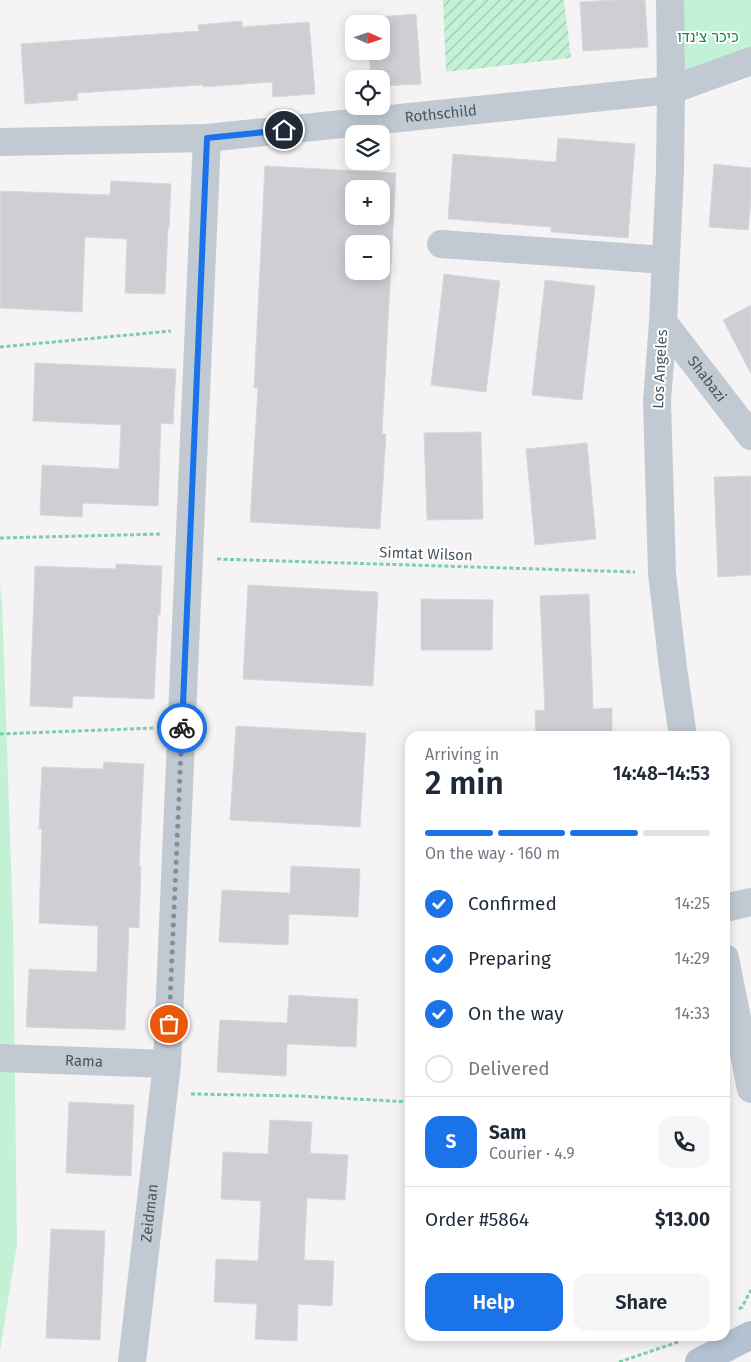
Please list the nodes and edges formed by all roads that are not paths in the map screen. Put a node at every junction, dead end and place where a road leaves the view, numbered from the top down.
1 (670, 0) edge
2 (751, 61) edge
3 (672, 90) junction
4 (207, 138) junction
5 (0, 142) edge
6 (441, 244) dead end
7 (665, 260) junction
8 (663, 322) junction
9 (751, 436) edge
10 (682, 731) edge
11 (751, 902) edge
12 (730, 907) edge
13 (730, 978) edge
14 (747, 1048) edge
15 (0, 1058) edge
16 (167, 1064) junction
17 (751, 1089) edge
18 (751, 1335) edge
19 (132, 1362) edge
20 (699, 1362) edge

1 - 3 street, Los Angeles
2 - 3 street, Rothschild
3 - 4 street, Rothschild
3 - 7 street, Los Angeles
4 - 5 street, Rothschild
4 - 16 street, Zeidman
6 - 7 street
7 - 8 street, Los Angeles
8 - 9 street, Shabazi
8 - 10 street, Los Angeles
11 - 12 street
13 - 14 street
14 - 17 street
15 - 16 street, Rama
16 - 19 street, Zeidman
18 - 20 main road

